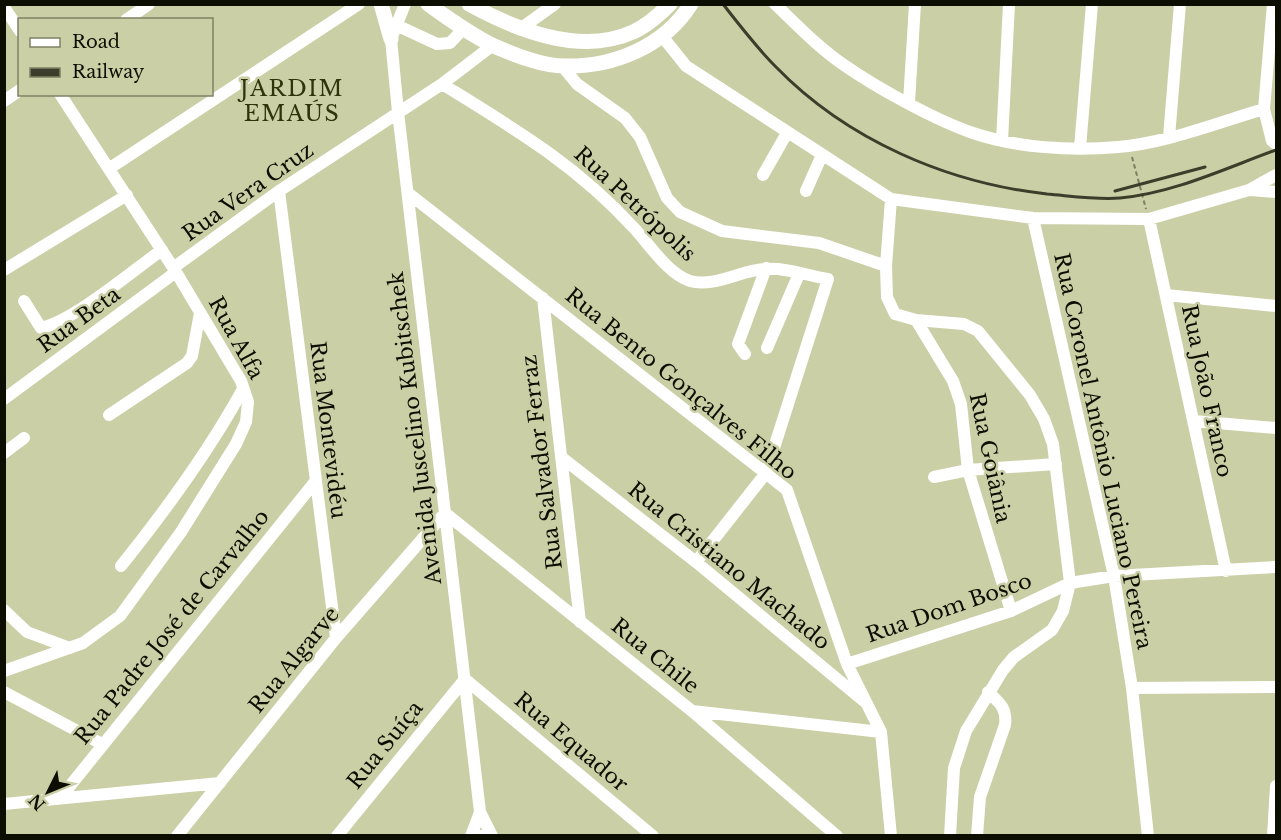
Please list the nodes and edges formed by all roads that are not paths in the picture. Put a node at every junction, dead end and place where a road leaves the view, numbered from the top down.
1 (150, 4) edge
2 (359, 4) edge
3 (381, 4) edge
4 (405, 4) edge
5 (428, 4) edge
6 (469, 4) edge
7 (555, 4) edge
8 (670, 4) edge
9 (775, 4) edge
10 (915, 4) edge
11 (1010, 4) edge
12 (1092, 4) edge
13 (1180, 4) edge
14 (1273, 4) edge
15 (4, 7) edge
16 (686, 7) edge
17 (129, 18) edge
18 (18, 28) edge
19 (464, 28) junction
20 (520, 29) junction
21 (393, 32) junction
22 (662, 36) junction
23 (493, 45) junction
24 (563, 67) junction
25 (1272, 82) edge
26 (442, 84) junction
27 (18, 91) edge
28 (61, 96) edge
29 (4, 101) edge
30 (909, 102) junction
31 (1264, 109) junction
32 (398, 112) junction
33 (787, 133) junction
34 (1169, 137) junction
35 (1002, 141) junction
36 (1274, 143) edge
37 (1080, 148) junction
38 (822, 155) junction
39 (110, 168) junction
40 (763, 175) dead end
41 (1276, 175) edge
42 (1249, 190) junction
43 (279, 191) junction
44 (806, 191) dead end
45 (1276, 192) edge
46 (408, 193) junction
47 (127, 195) junction
48 (891, 199) junction
49 (1033, 218) junction
50 (1149, 219) junction
51 (162, 250) junction
52 (886, 266) junction
53 (766, 268) junction
54 (4, 270) edge
55 (174, 270) junction
56 (799, 274) junction
57 (1166, 295) junction
58 (543, 298) junction
59 (24, 301) dead end
60 (1276, 306) edge
61 (200, 313) junction
62 (916, 320) junction
63 (767, 348) dead end
64 (745, 354) dead end
65 (243, 389) junction
66 (4, 399) edge
67 (109, 415) dead end
68 (1194, 421) junction
69 (1276, 428) edge
70 (24, 438) dead end
71 (4, 453) edge
72 (561, 457) junction
73 (1056, 464) junction
74 (968, 470) junction
75 (766, 473) junction
76 (934, 477) dead end
77 (314, 483) junction
78 (445, 513) junction
79 (696, 562) junction
80 (121, 566) dead end
81 (1276, 567) edge
82 (1226, 571) junction
83 (1114, 576) junction
84 (1070, 583) junction
85 (4, 610) edge
86 (1011, 611) junction
87 (580, 622) junction
88 (336, 638) junction
89 (70, 648) junction
90 (847, 663) junction
91 (4, 671) edge
92 (465, 679) junction
93 (1276, 687) edge
94 (1132, 688) junction
95 (4, 692) edge
96 (988, 692) junction
97 (871, 707) junction
98 (692, 711) junction
99 (881, 732) junction
100 (102, 744) junction
101 (220, 783) junction
102 (1276, 786) edge
103 (61, 797) junction
104 (4, 804) edge
105 (480, 812) junction
106 (177, 836) edge
107 (336, 836) edge
108 (471, 836) edge
109 (492, 836) edge
110 (653, 836) edge
111 (837, 836) edge
112 (891, 836) edge
113 (950, 836) edge
114 (976, 836) edge
115 (1148, 836) edge
116 (1273, 836) edge

1 - 17 street
2 - 39 street
3 - 21 main road
4 - 21 street
5 - 19 main road
6 - 20 main road
7 - 20 street
8 - 20 main road
9 - 30 street
10 - 30 street
11 - 35 street
12 - 37 street
13 - 34 street
14 - 25 street
15 - 18 street
16 - 22 main road
19 - 21 street
19 - 23 main road
21 - 32 street, Avenida Juscelino Kubitschek
22 - 24 main road
22 - 33 street
23 - 24 main road
23 - 26 street, Rua Vera Cruz
24 - 52 street
25 - 31 street
26 - 32 street, Rua Vera Cruz
26 - 53 street, Rua Petrópolis
27 - 29 street
28 - 39 street, Rua Alfa
30 - 35 street
31 - 34 street
31 - 36 street
32 - 43 street, Rua Vera Cruz
32 - 46 street, Avenida Juscelino Kubitschek
33 - 38 street
33 - 40 street
34 - 37 street
35 - 37 street
38 - 44 street
38 - 48 street
39 - 47 street, Rua Alfa
41 - 42 street
42 - 45 street
42 - 50 street
43 - 55 street, Rua Vera Cruz
43 - 77 street, Rua Montevidéu
46 - 58 street, Rua Bento Gonçalves Filho
46 - 78 street, Avenida Juscelino Kubitschek
47 - 51 street, Rua Alfa
47 - 54 street
48 - 49 street
48 - 52 street
49 - 50 street
49 - 83 street, Rua Coronel Antônio Luciano Pereira
50 - 57 street, Rua João Franco
51 - 55 street, Rua Alfa
51 - 59 street
52 - 62 street
53 - 56 street, Rua Petrópolis
53 - 64 street
55 - 61 street, Rua Alfa
55 - 66 street, Rua Beta
56 - 63 street
56 - 75 street, Rua Petrópolis
57 - 60 street
57 - 68 street, Rua João Franco
58 - 72 street, Rua Salvador Ferraz
58 - 75 street, Rua Bento Gonçalves Filho
61 - 65 street, Rua Alfa
61 - 67 street
62 - 73 street
62 - 74 street, Rua Goiânia
65 - 80 street
65 - 89 street, Rua Alfa
68 - 69 street
68 - 82 street, Rua João Franco
70 - 71 street
72 - 79 street, Rua Cristiano Machado
72 - 87 street, Rua Salvador Ferraz
73 - 74 street
73 - 84 street
74 - 76 street
74 - 86 street, Rua Goiânia
75 - 79 street, Rua Petrópolis
75 - 90 street, Rua Bento Gonçalves Filho
77 - 88 street, Rua Montevidéu
77 - 100 street, Rua Padre José de Carvalho
78 - 87 street, Rua Chile
78 - 88 street, Rua Algarve
78 - 92 street, Avenida Juscelino Kubitschek
79 - 97 street, Rua Cristiano Machado
81 - 82 street, Rua Dom Bosco
82 - 83 street, Rua Dom Bosco
83 - 84 street, Rua Dom Bosco
83 - 94 street, Rua Coronel Antônio Luciano Pereira
84 - 86 street, Rua Dom Bosco
84 - 96 street
85 - 89 street
86 - 90 street, Rua Dom Bosco
87 - 98 street, Rua Chile
88 - 101 street, Rua Algarve
89 - 91 street, Rua Alfa
90 - 97 street, Rua Bento Gonçalves Filho
92 - 105 street, Avenida Juscelino Kubitschek
92 - 107 street, Rua Suíça
92 - 110 street, Rua Equador
93 - 94 street
94 - 115 street, Rua Coronel Antônio Luciano Pereira
95 - 100 street
96 - 113 street
96 - 114 street
97 - 99 street, Rua Bento Gonçalves Filho
98 - 99 street
98 - 111 street, Rua Chile
99 - 112 street, Rua Bento Gonçalves Filho
100 - 103 street, Rua Padre José de Carvalho
101 - 103 street
101 - 106 street, Rua Algarve
102 - 116 street
103 - 104 street
105 - 108 street, Avenida Juscelino Kubitschek
105 - 109 street, Avenida Juscelino Kubitschek

